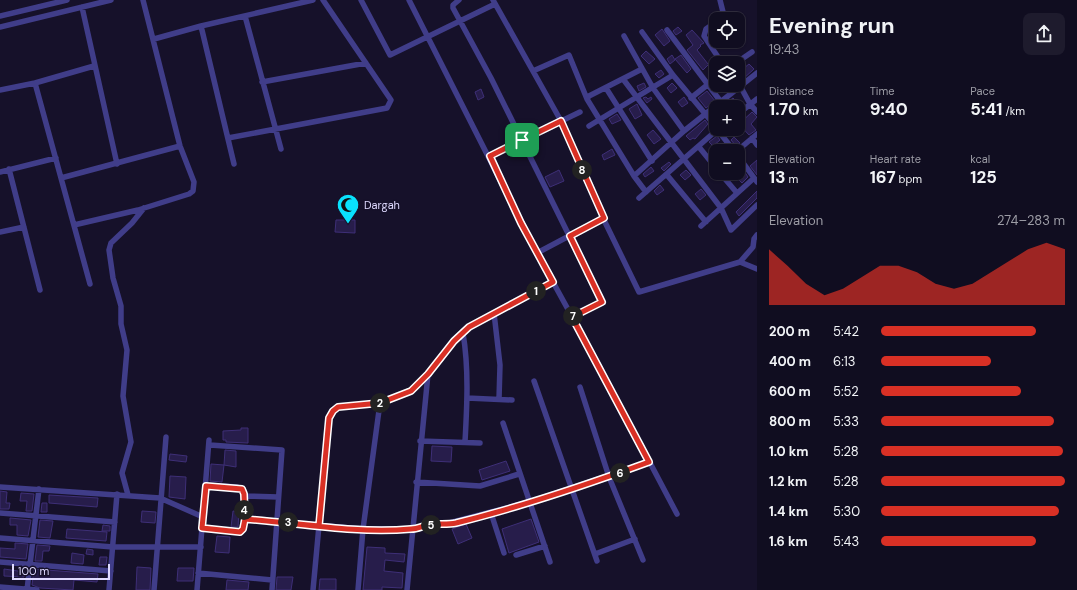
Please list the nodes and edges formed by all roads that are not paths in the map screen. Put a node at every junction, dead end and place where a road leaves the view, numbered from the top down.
1 (66, 0) edge
2 (111, 0) edge
3 (143, 0) edge
4 (313, 0) edge
5 (322, 0) edge
6 (361, 0) edge
7 (410, 0) edge
8 (459, 0) edge
9 (720, 0) edge
10 (494, 2) edge
11 (43, 3) edge
12 (82, 7) junction
13 (723, 12) edge
14 (0, 16) edge
15 (245, 16) junction
16 (461, 22) junction
17 (201, 26) junction
18 (0, 27) edge
19 (709, 27) edge
20 (667, 30) dead end
21 (642, 32) dead end
22 (624, 36) dead end
23 (428, 37) junction
24 (154, 39) junction
25 (709, 44) edge
26 (752, 52) dead end
27 (745, 57) edge
28 (366, 63) junction
29 (94, 66) junction
30 (642, 70) junction
31 (533, 71) junction
32 (757, 73) edge
33 (673, 75) junction
34 (624, 79) junction
35 (745, 80) edge
36 (262, 82) junction
37 (35, 83) junction
38 (708, 85) junction
39 (606, 88) junction
40 (653, 88) junction
41 (0, 90) edge
42 (731, 92) edge
43 (744, 92) edge
44 (636, 98) junction
45 (691, 98) junction
46 (587, 99) junction
47 (757, 99) edge
48 (719, 100) edge
49 (723, 100) edge
50 (750, 104) junction
51 (745, 108) edge
52 (618, 109) junction
53 (709, 111) edge
54 (580, 112) dead end
55 (757, 112) edge
56 (705, 114) junction
57 (709, 119) edge
58 (598, 120) junction
59 (561, 121) junction
60 (589, 126) dead end
61 (275, 129) junction
62 (684, 131) junction
63 (757, 134) edge
64 (710, 136) edge
65 (722, 136) edge
66 (228, 138) junction
67 (752, 138) junction
68 (522, 140) junction
69 (671, 144) junction
70 (729, 144) edge
71 (745, 144) edge
72 (757, 145) edge
73 (180, 146) junction
74 (699, 147) junction
75 (280, 149) dead end
76 (490, 156) junction
77 (56, 158) junction
78 (709, 159) edge
79 (683, 160) junction
80 (652, 161) junction
81 (117, 164) junction
82 (234, 164) dead end
83 (745, 166) edge
84 (9, 169) junction
85 (0, 172) edge
86 (667, 175) junction
87 (634, 176) junction
88 (61, 178) junction
89 (726, 180) edge
90 (755, 180) edge
91 (646, 192) junction
92 (737, 193) junction
93 (639, 198) dead end
94 (757, 205) edge
95 (144, 208) junction
96 (721, 208) junction
97 (604, 218) junction
98 (706, 222) junction
99 (74, 225) junction
100 (701, 226) dead end
101 (24, 227) junction
102 (0, 232) edge
103 (757, 235) edge
104 (570, 236) junction
105 (537, 253) junction
106 (740, 262) junction
107 (757, 269) edge
108 (553, 282) junction
109 (90, 284) dead end
110 (40, 290) dead end
111 (494, 313) junction
112 (572, 317) junction
113 (463, 333) junction
114 (428, 374) junction
115 (534, 381) dead end
116 (580, 387) dead end
117 (467, 398) junction
118 (499, 400) junction
119 (512, 400) dead end
120 (380, 403) junction
121 (503, 423) dead end
122 (166, 437) dead end
123 (420, 441) junction
124 (465, 442) junction
125 (480, 443) dead end
126 (649, 462) junction
127 (520, 474) junction
128 (609, 477) junction
129 (416, 482) junction
130 (206, 486) junction
131 (0, 487) edge
132 (572, 488) junction
133 (39, 489) junction
134 (117, 494) junction
135 (128, 495) junction
136 (244, 496) junction
137 (278, 497) junction
138 (160, 498) junction
139 (529, 502) junction
140 (0, 513) edge
141 (491, 513) junction
142 (677, 514) dead end
143 (36, 515) junction
144 (203, 517) junction
145 (245, 519) junction
146 (278, 521) junction
147 (115, 522) junction
148 (319, 526) junction
149 (202, 528) junction
150 (363, 529) junction
151 (411, 529) junction
152 (0, 538) edge
153 (635, 539) junction
154 (33, 541) junction
155 (545, 546) junction
156 (113, 547) junction
157 (157, 547) junction
158 (201, 547) junction
159 (504, 553) dead end
160 (595, 554) junction
161 (516, 555) dead end
162 (643, 560) dead end
163 (597, 561) dead end
164 (0, 562) edge
165 (550, 562) dead end
166 (30, 564) junction
167 (111, 571) junction
168 (198, 574) junction
169 (272, 580) junction
170 (0, 587) edge
171 (27, 590) edge
172 (37, 590) edge
173 (109, 590) edge
174 (154, 590) edge
175 (197, 590) edge
176 (272, 590) edge
177 (313, 590) edge
178 (358, 590) edge
179 (407, 590) edge

1 - 11 street
2 - 12 street
3 - 24 street
4 - 15 street
5 - 28 street
6 - 23 street
7 - 23 street
8 - 16 street
9 - 13 street
10 - 16 street
10 - 31 street
11 - 14 street
12 - 18 street
12 - 29 street
15 - 17 street
15 - 36 street
16 - 23 street
16 - 68 street
17 - 24 street
17 - 66 street
19 - 25 street
20 - 38 street
21 - 33 street
22 - 30 street
23 - 76 street
24 - 73 street
26 - 27 street
28 - 36 street
28 - 61 street
29 - 37 street
29 - 81 street
30 - 34 street
30 - 40 street
31 - 46 street
31 - 59 street
32 - 35 street
33 - 40 street
33 - 45 street
34 - 39 street
34 - 44 street
36 - 61 street
37 - 41 street
37 - 77 street
38 - 45 street
38 - 48 street
39 - 46 street
39 - 52 street
40 - 44 street
40 - 62 street
42 - 49 street
43 - 50 street
44 - 52 street
44 - 69 street
45 - 56 street
46 - 58 street
47 - 50 street
50 - 51 street
50 - 55 street
52 - 58 street
52 - 80 street
53 - 56 street
54 - 59 street
56 - 57 street
56 - 62 street
58 - 60 street
58 - 87 street
59 - 68 street
59 - 97 street
61 - 66 street
61 - 75 street
62 - 69 street
63 - 67 street
64 - 74 street
65 - 70 street
66 - 82 street
67 - 71 street
67 - 72 street
68 - 76 street
68 - 104 street
69 - 79 street
69 - 80 street
73 - 81 street
73 - 95 street
74 - 78 street
74 - 79 street
76 - 105 street
77 - 84 street
77 - 88 street
79 - 86 street
79 - 96 street
80 - 87 street
81 - 88 street
83 - 90 street
84 - 85 street
84 - 101 street
86 - 91 street
86 - 98 street
87 - 91 street
88 - 99 street
89 - 92 street
90 - 92 street
91 - 93 street
92 - 96 street
94 - 96 street
95 - 99 street
95 - 135 street
96 - 98 street
97 - 104 street
97 - 106 street
98 - 100 street
99 - 109 street
101 - 102 street
101 - 110 street
103 - 106 street
104 - 105 street
104 - 112 street
105 - 108 street
106 - 107 street
108 - 111 street
108 - 112 street
111 - 113 street
111 - 118 street
112 - 126 street
113 - 114 street
113 - 117 street
114 - 120 street
114 - 123 street
115 - 132 street
116 - 128 street
117 - 118 street
117 - 124 street
118 - 119 street
120 - 148 street
120 - 150 street
121 - 127 street
122 - 138 street
123 - 124 street
123 - 129 street
124 - 125 street
126 - 128 street
126 - 142 street
127 - 129 street
127 - 139 street
128 - 132 street
128 - 153 street
129 - 151 street
130 - 136 street
130 - 137 street
130 - 144 street
131 - 133 street
132 - 139 street
132 - 160 street
133 - 134 street
133 - 143 street
134 - 135 street
134 - 147 street
135 - 138 street
136 - 137 street
136 - 145 street
137 - 146 street
138 - 144 street
138 - 157 street
139 - 141 street
139 - 155 street
140 - 143 street
141 - 151 street
141 - 159 street
143 - 147 street
143 - 154 street
144 - 149 street
145 - 146 street
145 - 149 street
146 - 148 street
146 - 169 street
147 - 156 street
148 - 150 street
148 - 177 street
149 - 158 street
150 - 151 street
150 - 178 street
151 - 179 street
152 - 154 street
153 - 160 street
153 - 162 street
154 - 156 street
154 - 166 street
155 - 161 street
155 - 165 street
156 - 157 street
156 - 167 street
157 - 158 street
157 - 174 street
158 - 168 street
160 - 163 street
164 - 166 street
166 - 167 street
166 - 171 street
167 - 173 street
168 - 169 street
168 - 175 street
169 - 176 street
170 - 171 street
171 - 172 street

